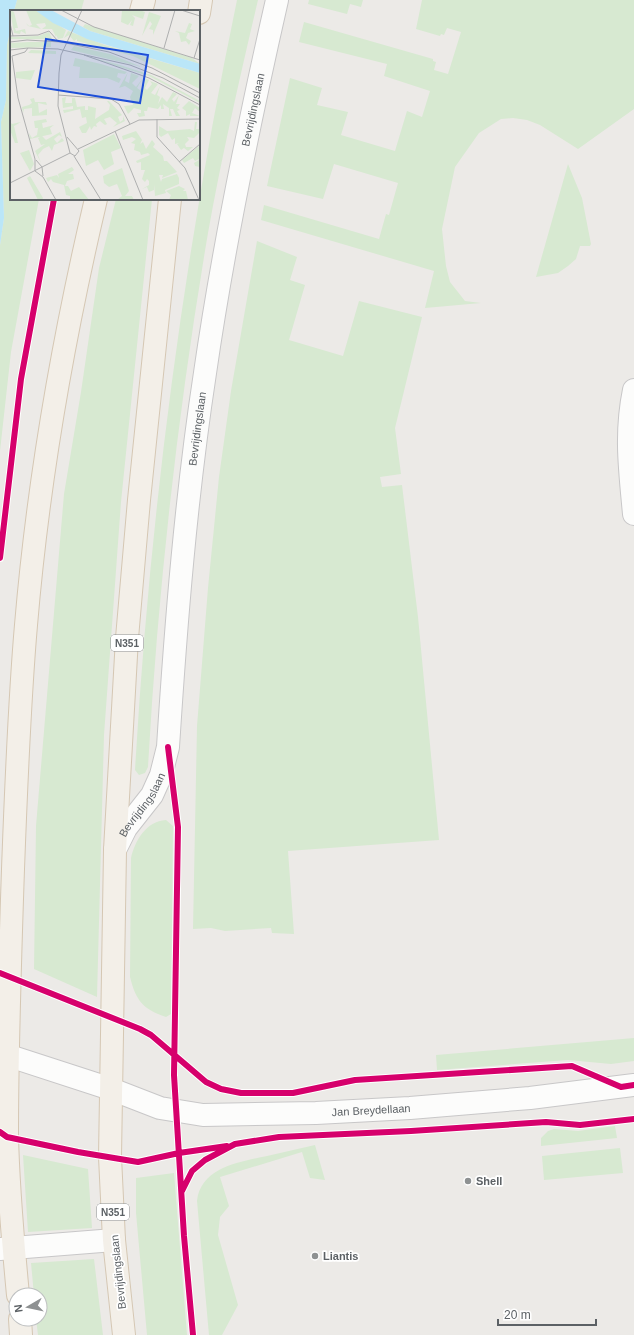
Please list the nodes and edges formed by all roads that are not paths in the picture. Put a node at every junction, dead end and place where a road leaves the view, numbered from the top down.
1 (144, 0) edge
2 (201, 0) edge
3 (277, 0) edge
4 (141, 10) edge
5 (199, 10) edge
6 (96, 200) edge
7 (170, 200) edge
8 (634, 390) edge
9 (634, 514) edge
10 (115, 850) junction
11 (4, 1054) edge
12 (634, 1085) edge
13 (111, 1089) junction
14 (5, 1186) edge
15 (114, 1240) junction
16 (7, 1249) edge
17 (16, 1287) edge
18 (124, 1335) edge

1 - 4 main road
2 - 5 main road
3 - 10 street, Bevrijdingslaan
6 - 11 main road
7 - 10 main road, Bevrijdingslaan / N351
8 - 9 street
10 - 13 main road, Bevrijdingslaan / N351
11 - 13 street, Jan Breydellaan
11 - 14 main road
12 - 13 street, Jan Breydellaan
13 - 15 main road, Bevrijdingslaan / N351
14 - 16 main road
15 - 16 street
15 - 18 main road, Bevrijdingslaan / N351
16 - 17 main road

